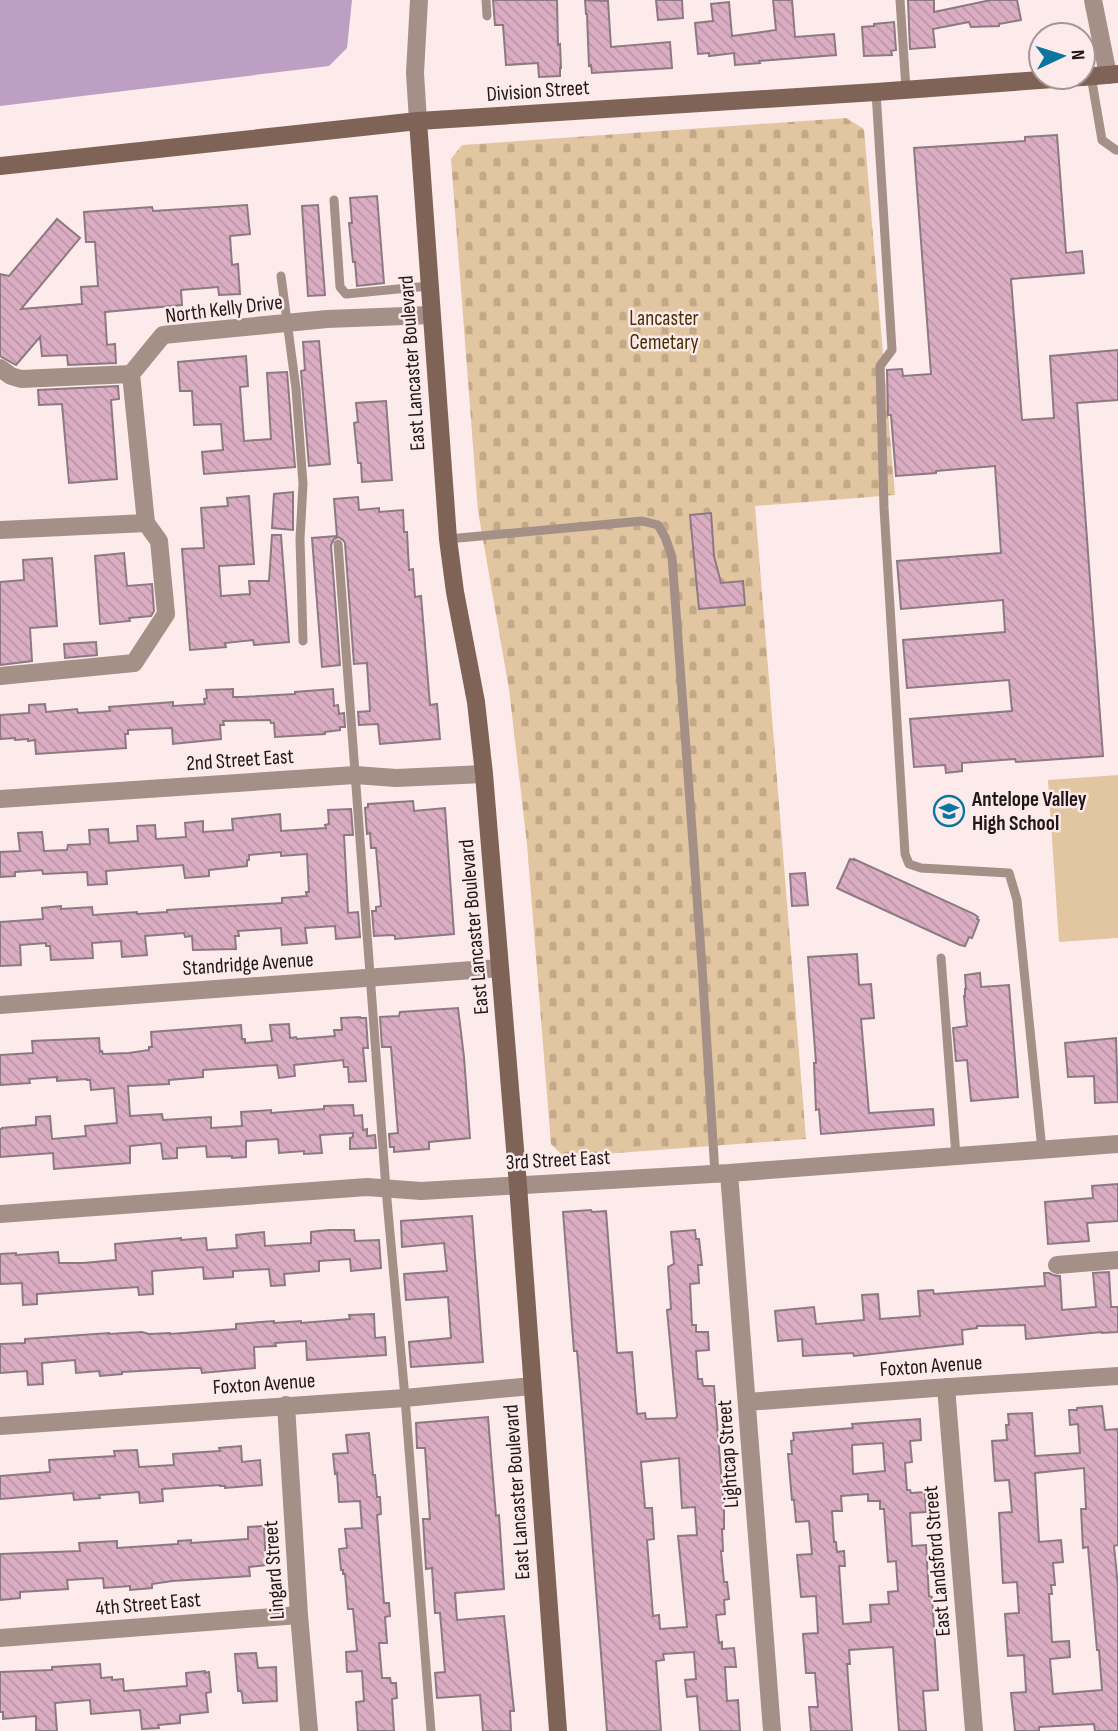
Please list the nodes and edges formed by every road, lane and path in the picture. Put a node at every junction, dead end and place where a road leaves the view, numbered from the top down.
1 (419, 0) edge
2 (486, 0) edge
3 (900, 0) edge
4 (1093, 0) edge
5 (487, 16) dead end
6 (1094, 21) edge
7 (1027, 81) edge
8 (1097, 87) edge
9 (906, 89) junction
10 (876, 92) junction
11 (418, 121) junction
12 (1118, 150) edge
13 (0, 166) edge
14 (334, 200) dead end
15 (281, 276) dead end
16 (429, 286) junction
17 (431, 315) junction
18 (287, 323) junction
19 (0, 368) edge
20 (131, 373) junction
21 (146, 523) junction
22 (0, 530) edge
23 (448, 539) junction
24 (338, 544) dead end
25 (303, 641) dead end
26 (0, 676) edge
27 (484, 774) junction
28 (355, 775) junction
29 (0, 799) edge
30 (941, 958) dead end
31 (500, 968) junction
32 (370, 977) junction
33 (0, 1005) edge
34 (1118, 1144) edge
35 (1042, 1150) junction
36 (956, 1156) junction
37 (722, 1174) junction
38 (518, 1185) junction
39 (386, 1189) junction
40 (0, 1214) edge
41 (1118, 1260) edge
42 (1057, 1265) dead end
43 (1118, 1376) edge
44 (532, 1386) junction
45 (946, 1387) junction
46 (405, 1398) junction
47 (747, 1402) junction
48 (286, 1405) junction
49 (0, 1426) edge
50 (299, 1615) junction
51 (0, 1639) edge
52 (309, 1731) edge
53 (431, 1731) edge
54 (558, 1731) edge
55 (772, 1731) edge
56 (974, 1731) edge

1 - 11 street
2 - 5 lane
3 - 9 lane
4 - 6 street
7 - 9 main road, Division Street
8 - 12 lane
9 - 10 main road, Division Street
10 - 11 main road, Division Street
10 - 35 lane
11 - 13 main road, Division Street
11 - 16 main road, East Lancaster Boulevard
14 - 16 lane
15 - 18 lane
16 - 17 main road, East Lancaster Boulevard
17 - 18 street, North Kelly Drive
17 - 23 main road, East Lancaster Boulevard
18 - 20 street, North Kelly Drive
18 - 25 lane
19 - 20 street
20 - 21 street
21 - 22 street
21 - 26 street
23 - 27 main road, East Lancaster Boulevard
23 - 37 lane
24 - 28 lane
27 - 28 street, 2nd Street East
27 - 31 main road, East Lancaster Boulevard
28 - 29 street, 2nd Street East
28 - 32 lane
30 - 36 lane
31 - 32 street, Standridge Avenue
31 - 38 main road, East Lancaster Boulevard
32 - 33 street, Standridge Avenue
32 - 39 lane
34 - 35 street, 3rd Street East
35 - 36 street, 3rd Street East
36 - 37 street, 3rd Street East
37 - 38 street, 3rd Street East
37 - 47 street, Lightcap Street
38 - 39 street, 3rd Street East
38 - 44 main road, East Lancaster Boulevard
39 - 40 street, 3rd Street East
39 - 46 lane
41 - 42 street
43 - 45 street, Foxton Avenue
44 - 46 street, Foxton Avenue
44 - 54 main road, East Lancaster Boulevard
45 - 47 street, Foxton Avenue
45 - 56 street, East Landsford Street
46 - 48 street, Foxton Avenue
46 - 53 lane
47 - 55 street, Lightcap Street
48 - 49 street, Foxton Avenue
48 - 50 street, Lingard Street
50 - 51 street, 4th Street East
50 - 52 street, Lingard Street

